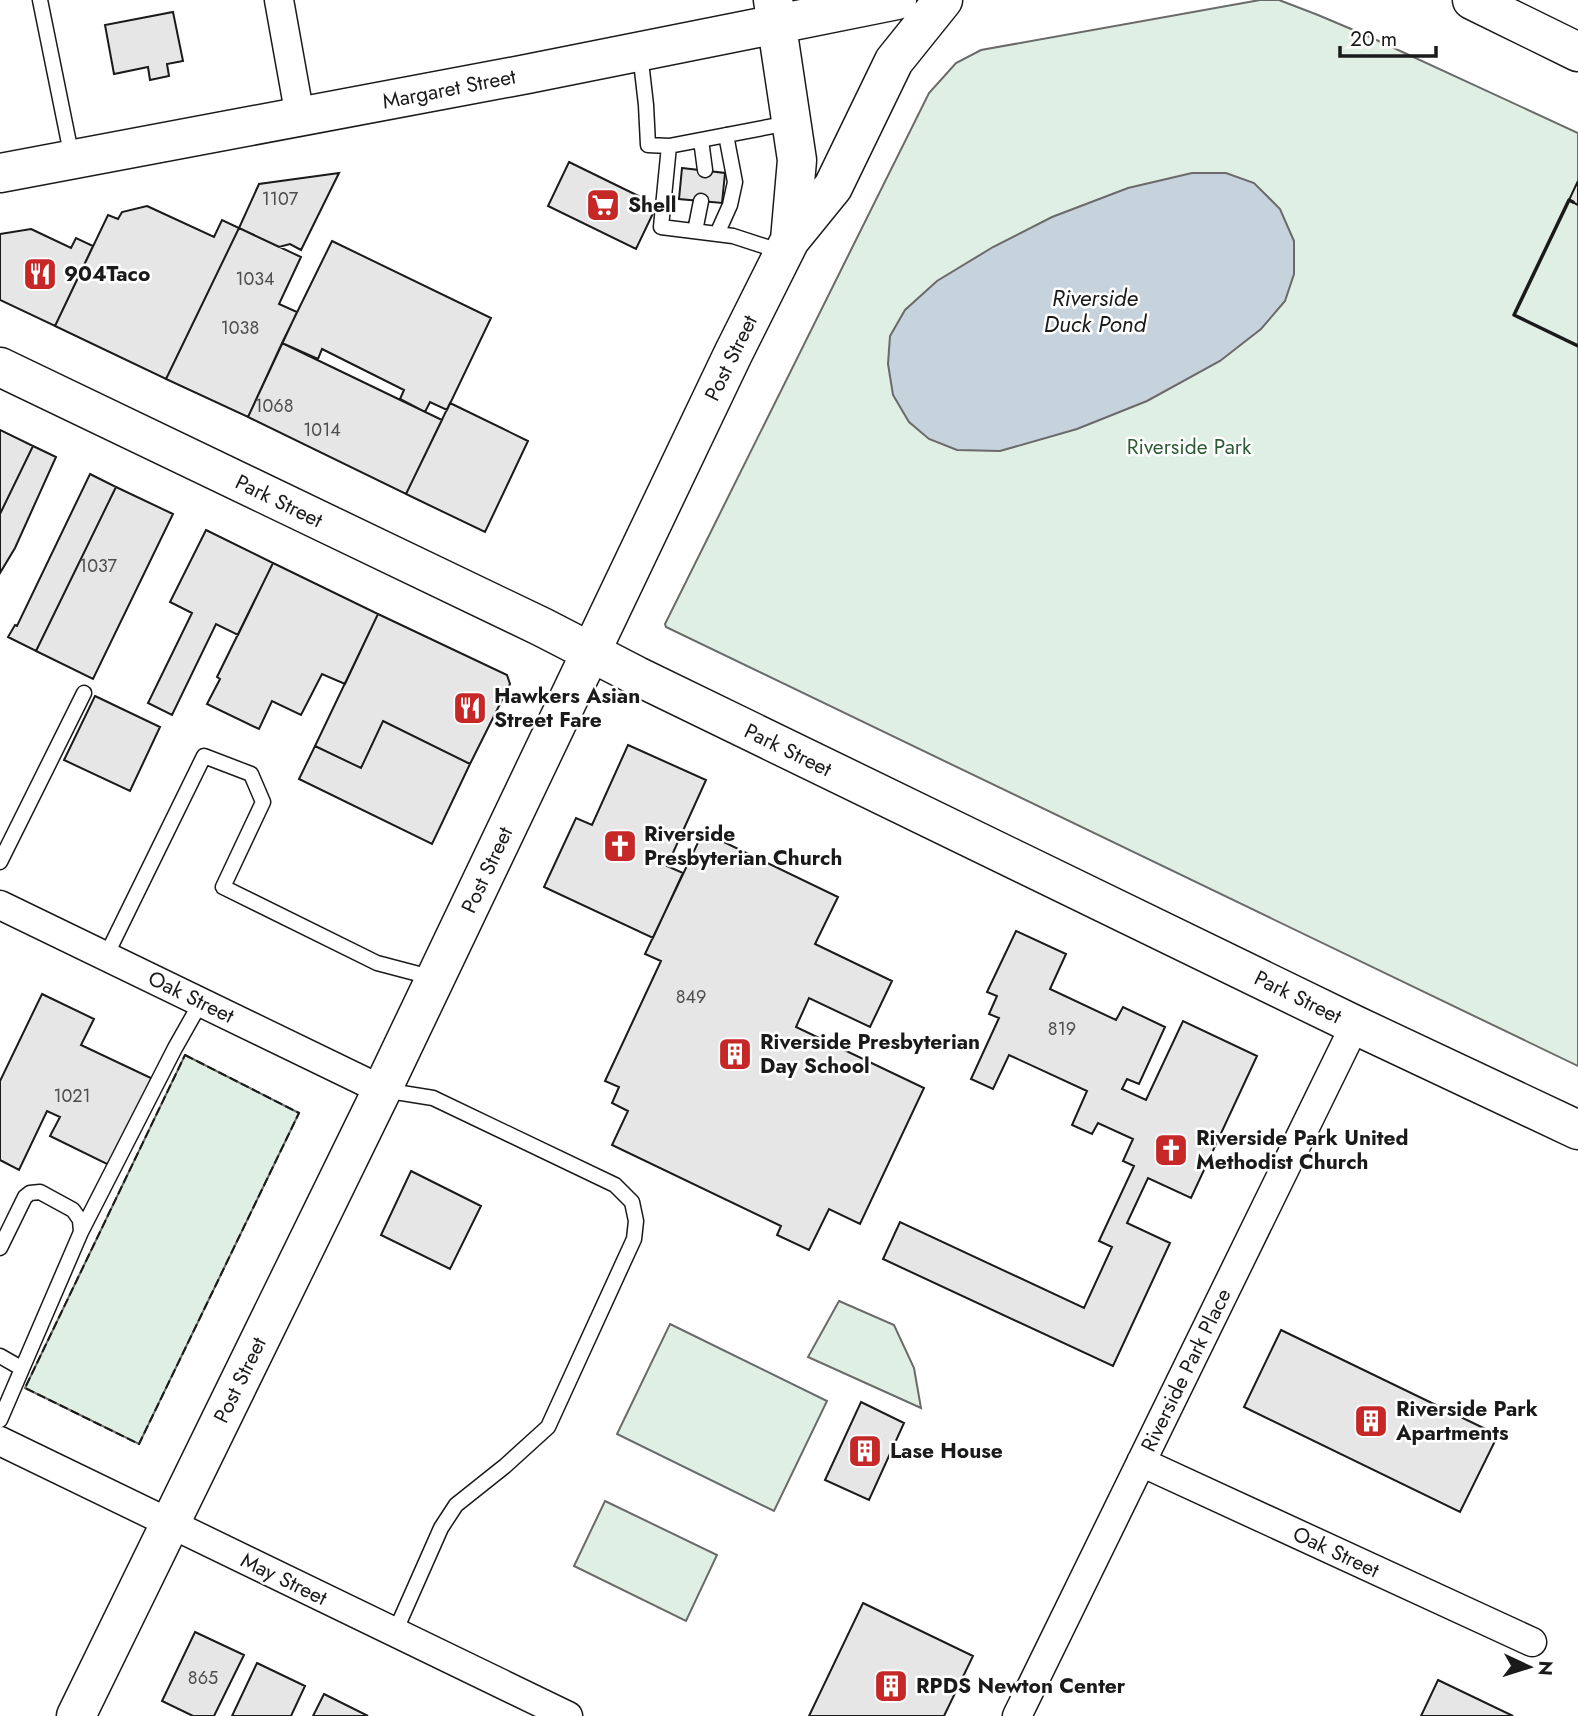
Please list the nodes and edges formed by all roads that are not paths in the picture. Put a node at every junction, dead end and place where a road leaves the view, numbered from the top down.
1 (40, 0) edge
2 (279, 0) edge
3 (897, 0) edge
4 (943, 0) edge
5 (1472, 0) edge
6 (775, 12) edge
7 (640, 52) junction
8 (1578, 52) edge
9 (300, 117) junction
10 (791, 122) junction
11 (726, 135) junction
12 (701, 140) junction
13 (669, 146) junction
14 (72, 159) junction
15 (705, 170) dead end
16 (0, 173) edge
17 (701, 201) dead end
18 (695, 231) junction
19 (716, 234) junction
20 (787, 246) junction
21 (0, 367) edge
22 (592, 653) junction
23 (84, 693) dead end
24 (0, 862) edge
25 (0, 905) edge
26 (106, 956) junction
27 (435, 979) junction
28 (201, 1002) junction
29 (1355, 1025) junction
30 (382, 1090) junction
31 (1578, 1130) edge
32 (81, 1232) junction
33 (0, 1248) edge
34 (0, 1356) edge
35 (21, 1368) junction
36 (0, 1420) edge
37 (0, 1441) edge
38 (1141, 1462) junction
39 (170, 1524) junction
40 (395, 1632) junction
41 (1532, 1642) dead end
42 (76, 1716) edge
43 (568, 1716) edge
44 (1017, 1716) edge

1 - 14 lane
2 - 9 street
3 - 6 street, Margaret Street
4 - 20 street
5 - 8 street
6 - 7 street, Margaret Street
6 - 10 street, Post Street
7 - 9 street, Margaret Street
7 - 13 lane
9 - 14 street, Margaret Street
10 - 11 lane
10 - 20 street, Post Street
11 - 12 lane
11 - 19 lane
12 - 13 lane
12 - 15 lane
13 - 18 lane
14 - 16 street, Margaret Street
17 - 18 lane
18 - 19 lane
19 - 20 lane
20 - 22 street, Post Street
21 - 22 street, Park Street
22 - 27 street, Post Street
22 - 29 street, Park Street
23 - 24 lane
25 - 26 street, Oak Street
26 - 27 lane
26 - 28 street, Oak Street
27 - 30 street, Post Street
28 - 30 street, Oak Street
28 - 32 lane
29 - 31 street, Park Street
29 - 38 street, Riverside Park Place
30 - 39 street, Post Street
30 - 40 lane
32 - 33 lane
32 - 35 lane
34 - 35 lane
35 - 36 lane
37 - 39 street, May Street
38 - 41 street, Oak Street
38 - 44 street, Riverside Park Place
39 - 40 street, May Street
39 - 42 street, Post Street
40 - 43 street, May Street

